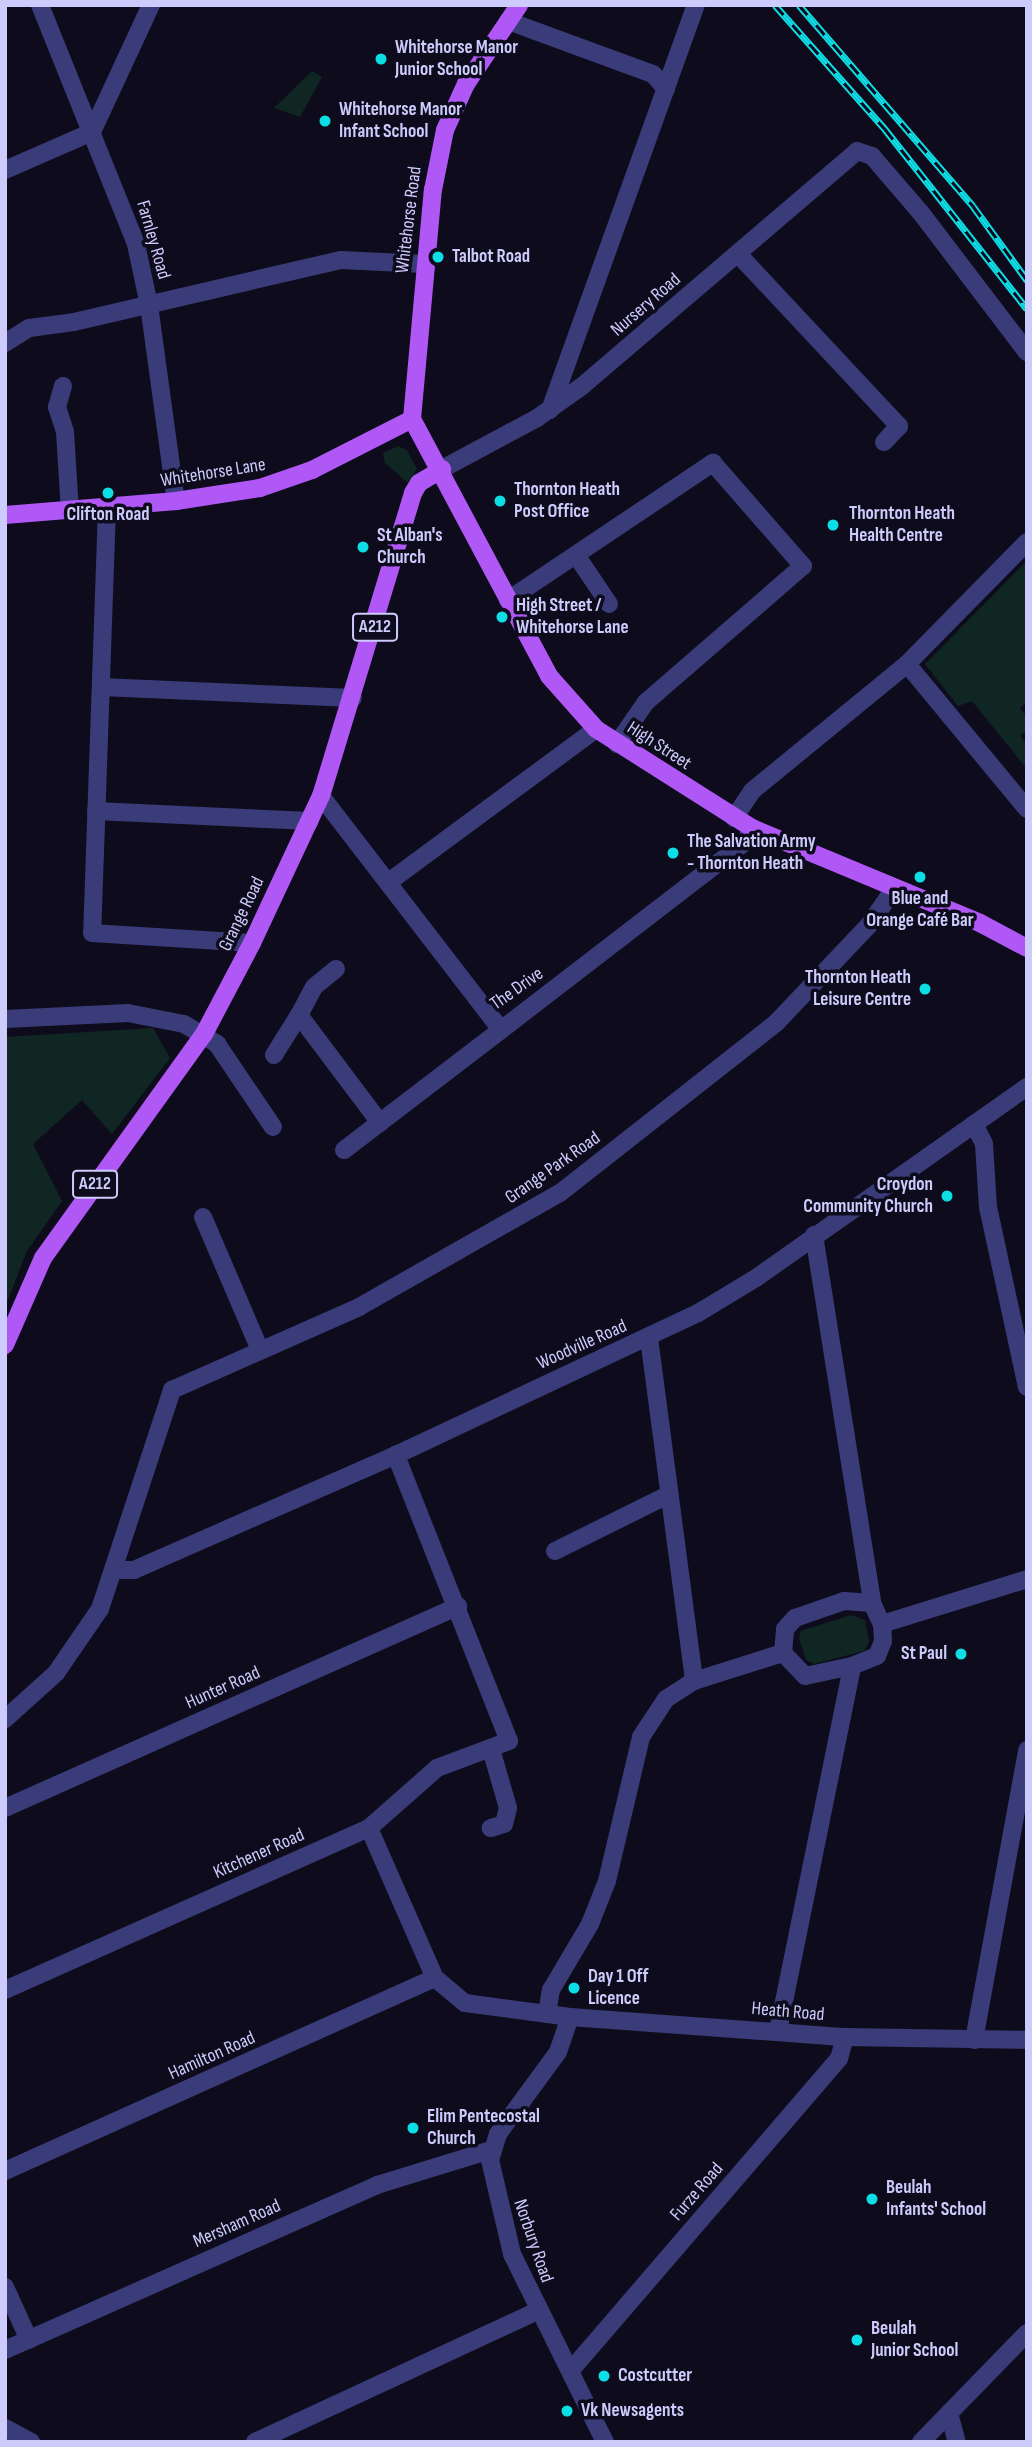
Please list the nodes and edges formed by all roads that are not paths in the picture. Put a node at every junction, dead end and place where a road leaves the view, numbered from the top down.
1 (40, 5) edge
2 (151, 5) edge
3 (519, 5) edge
4 (696, 5) edge
5 (508, 21) junction
6 (666, 89) junction
7 (92, 132) junction
8 (5, 170) edge
9 (738, 254) junction
10 (425, 264) junction
11 (149, 305) junction
12 (5, 343) edge
13 (1027, 352) edge
14 (63, 386) dead end
15 (550, 410) junction
16 (412, 419) junction
17 (884, 442) dead end
18 (442, 470) junction
19 (176, 501) junction
20 (107, 508) junction
21 (69, 511) junction
22 (5, 515) edge
23 (1027, 542) edge
24 (576, 555) junction
25 (509, 600) junction
26 (609, 604) dead end
27 (907, 664) junction
28 (101, 687) junction
29 (353, 698) junction
30 (596, 729) junction
31 (617, 744) junction
32 (321, 796) junction
33 (1027, 809) edge
34 (96, 811) junction
35 (734, 818) junction
36 (310, 821) junction
37 (752, 828) junction
38 (390, 881) junction
39 (894, 889) junction
40 (252, 943) junction
41 (1027, 948) edge
42 (336, 969) dead end
43 (299, 1015) junction
44 (5, 1019) edge
45 (501, 1030) junction
46 (204, 1034) junction
47 (274, 1055) dead end
48 (1027, 1087) edge
49 (380, 1123) junction
50 (974, 1124) junction
51 (273, 1126) dead end
52 (344, 1150) dead end
53 (203, 1217) dead end
54 (814, 1235) junction
55 (649, 1338) junction
56 (5, 1345) edge
57 (260, 1350) junction
58 (1027, 1387) edge
59 (396, 1455) junction
60 (668, 1495) junction
61 (555, 1550) dead end
62 (116, 1570) junction
63 (1027, 1579) edge
64 (872, 1603) junction
65 (458, 1606) junction
66 (882, 1624) junction
67 (783, 1653) junction
68 (852, 1666) junction
69 (694, 1681) junction
70 (5, 1719) edge
71 (491, 1749) junction
72 (1027, 1750) edge
73 (5, 1808) edge
74 (369, 1828) junction
75 (491, 1828) dead end
76 (435, 1978) junction
77 (5, 1990) edge
78 (547, 2014) junction
79 (570, 2017) junction
80 (778, 2031) junction
81 (845, 2037) junction
82 (974, 2040) junction
83 (1027, 2040) edge
84 (491, 2150) junction
85 (5, 2171) edge
86 (5, 2287) edge
87 (537, 2311) junction
88 (1027, 2333) edge
89 (29, 2340) junction
90 (5, 2350) edge
91 (572, 2369) junction
92 (949, 2413) junction
93 (5, 2428) edge
94 (31, 2442) edge
95 (255, 2442) edge
96 (605, 2442) edge
97 (921, 2442) edge
98 (957, 2442) edge

1 - 7 street, Farnley Road
2 - 7 street
3 - 5 main road, Whitehorse Road
4 - 6 street
5 - 6 street
5 - 10 main road, Whitehorse Road
6 - 15 street
7 - 8 street
7 - 11 street, Farnley Road
9 - 13 street, Nursery Road
9 - 15 street, Nursery Road
9 - 17 street
10 - 11 street
10 - 16 main road, Whitehorse Road
11 - 12 street
11 - 19 street, Farnley Road
14 - 21 street
15 - 18 street, Nursery Road
16 - 18 main road, High Street
16 - 19 main road, Whitehorse Lane
18 - 25 main road, High Street
18 - 29 main road, Grange Road / A212
19 - 20 main road, Whitehorse Lane
20 - 21 main road, Whitehorse Lane
20 - 28 street
21 - 22 main road, Whitehorse Lane
23 - 27 street
24 - 25 street
24 - 26 street
24 - 31 street
25 - 30 main road, High Street
27 - 33 street
27 - 35 street
28 - 29 street
28 - 34 street
29 - 32 main road, Grange Road / A212
30 - 31 main road, High Street
30 - 38 street
31 - 35 main road, High Street
32 - 36 main road, Grange Road / A212
32 - 38 street, The Drive
34 - 36 street
34 - 40 street
35 - 37 main road, High Street
36 - 40 main road, Grange Road / A212
37 - 39 main road, High Street
37 - 45 street, The Drive
38 - 45 street, The Drive
39 - 41 main road, High Street
39 - 57 street, Grange Park Road
40 - 46 main road, Grange Road / A212
42 - 43 street
43 - 47 street
43 - 49 street
44 - 46 street
45 - 49 street
46 - 51 street
46 - 56 main road, Grange Road / A212
48 - 50 street, Woodville Road
49 - 52 street
50 - 54 street, Woodville Road
50 - 58 street
53 - 57 street
54 - 55 street, Woodville Road
54 - 64 street
55 - 59 street, Woodville Road
55 - 60 street
57 - 62 street, Grange Park Road
59 - 62 street, Woodville Road
59 - 65 street
60 - 61 street
60 - 69 street
62 - 70 street
63 - 66 street
64 - 66 street
64 - 67 street
65 - 71 street, Kitchener Road
65 - 73 street, Hunter Road
66 - 68 street
67 - 68 street
67 - 69 street
68 - 80 street
69 - 78 street
71 - 74 street, Kitchener Road
71 - 75 street
72 - 82 street
74 - 76 street
74 - 77 street, Kitchener Road
76 - 78 street, Heath Road
76 - 85 street, Hamilton Road
78 - 79 street, Heath Road
79 - 80 street, Heath Road
79 - 84 street
80 - 81 street, Heath Road
81 - 82 street, Heath Road
81 - 91 street, Furze Road
82 - 83 street, Heath Road
84 - 87 street, Norbury Road
84 - 89 street, Mersham Road
86 - 89 street
87 - 91 street, Norbury Road
87 - 95 street
88 - 92 street
89 - 90 street, Mersham Road
91 - 96 street, Norbury Road
92 - 97 street
92 - 98 street
93 - 94 street

